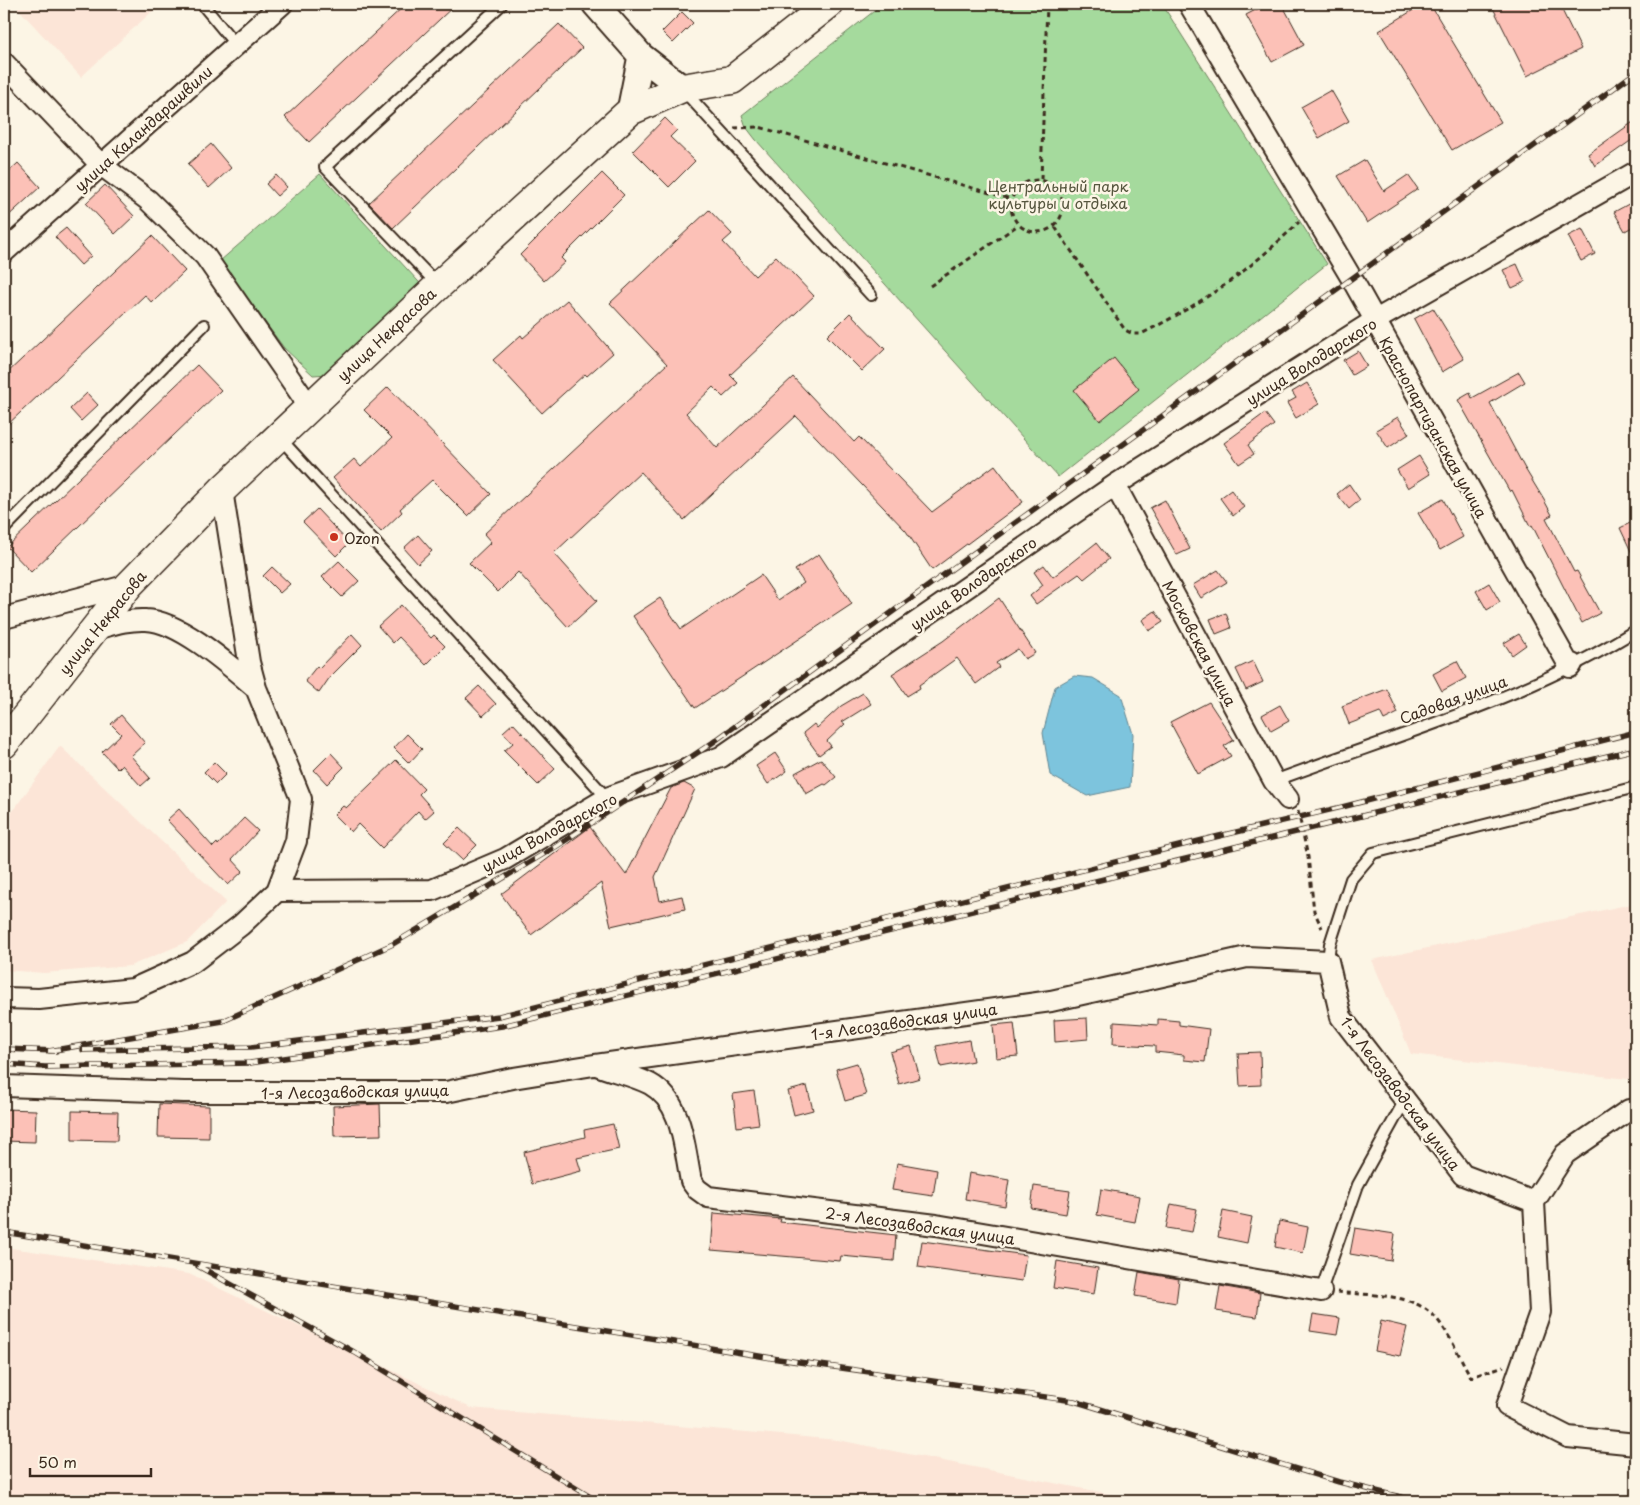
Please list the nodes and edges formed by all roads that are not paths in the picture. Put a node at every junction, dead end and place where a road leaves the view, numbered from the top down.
1 (202, 4) edge
2 (282, 4) edge
3 (502, 4) edge
4 (595, 4) edge
5 (829, 4) edge
6 (1190, 4) edge
7 (236, 44) junction
8 (641, 56) junction
9 (4, 63) edge
10 (682, 88) junction
11 (630, 111) junction
12 (101, 165) junction
13 (1636, 172) edge
14 (4, 252) edge
15 (438, 286) junction
16 (870, 295) dead end
17 (1374, 321) junction
18 (204, 325) dead end
19 (309, 406) junction
20 (278, 436) junction
21 (1115, 485) junction
22 (222, 490) junction
23 (4, 529) edge
24 (129, 585) junction
25 (4, 618) edge
26 (93, 630) junction
27 (1636, 630) edge
28 (1571, 666) junction
29 (256, 688) junction
30 (4, 744) edge
31 (1274, 781) junction
32 (1636, 787) edge
33 (607, 798) junction
34 (1288, 799) road end
35 (277, 891) junction
36 (1329, 952) junction
37 (4, 998) edge
38 (594, 1065) junction
39 (4, 1086) edge
40 (1405, 1100) junction
41 (1636, 1111) edge
42 (1534, 1202) junction
43 (1321, 1291) joint
44 (1636, 1444) edge

1 - 7 lane
2 - 7 street, улица Каландарашвили
3 - 15 lane
4 - 8 street
5 - 10 main road, улица Некрасова
6 - 17 street, Краснопартизанская улица
7 - 12 street, улица Каландарашвили
8 - 10 street
8 - 11 street
9 - 12 street
10 - 11 main road, улица Некрасова
10 - 16 lane
11 - 15 main road, улица Некрасова
12 - 14 street, улица Каландарашвили
12 - 19 street
13 - 17 street, улица Володарского
15 - 19 main road, улица Некрасова
17 - 21 street, улица Володарского
17 - 28 street, Краснопартизанская улица
18 - 23 lane
19 - 20 main road, улица Некрасова
20 - 22 main road, улица Некрасова
20 - 33 lane
21 - 31 street, Московская улица
21 - 33 street, улица Володарского
22 - 24 main road, улица Некрасова
22 - 29 street
24 - 25 street
24 - 26 main road, улица Некрасова
26 - 29 street
26 - 30 main road, улица Некрасова
27 - 28 lane, Садовая улица
28 - 31 lane, Садовая улица
29 - 35 street
31 - 34 street, Московская улица
32 - 36 lane
33 - 35 street, улица Володарского
35 - 37 street
36 - 38 street, 1-я Лесозаводская улица
36 - 40 street, 1-я Лесозаводская улица
38 - 39 street, 1-я Лесозаводская улица
38 - 43 street, 2-я Лесозаводская улица
40 - 42 street, 1-я Лесозаводская улица
40 - 43 lane
41 - 42 street
42 - 44 street

